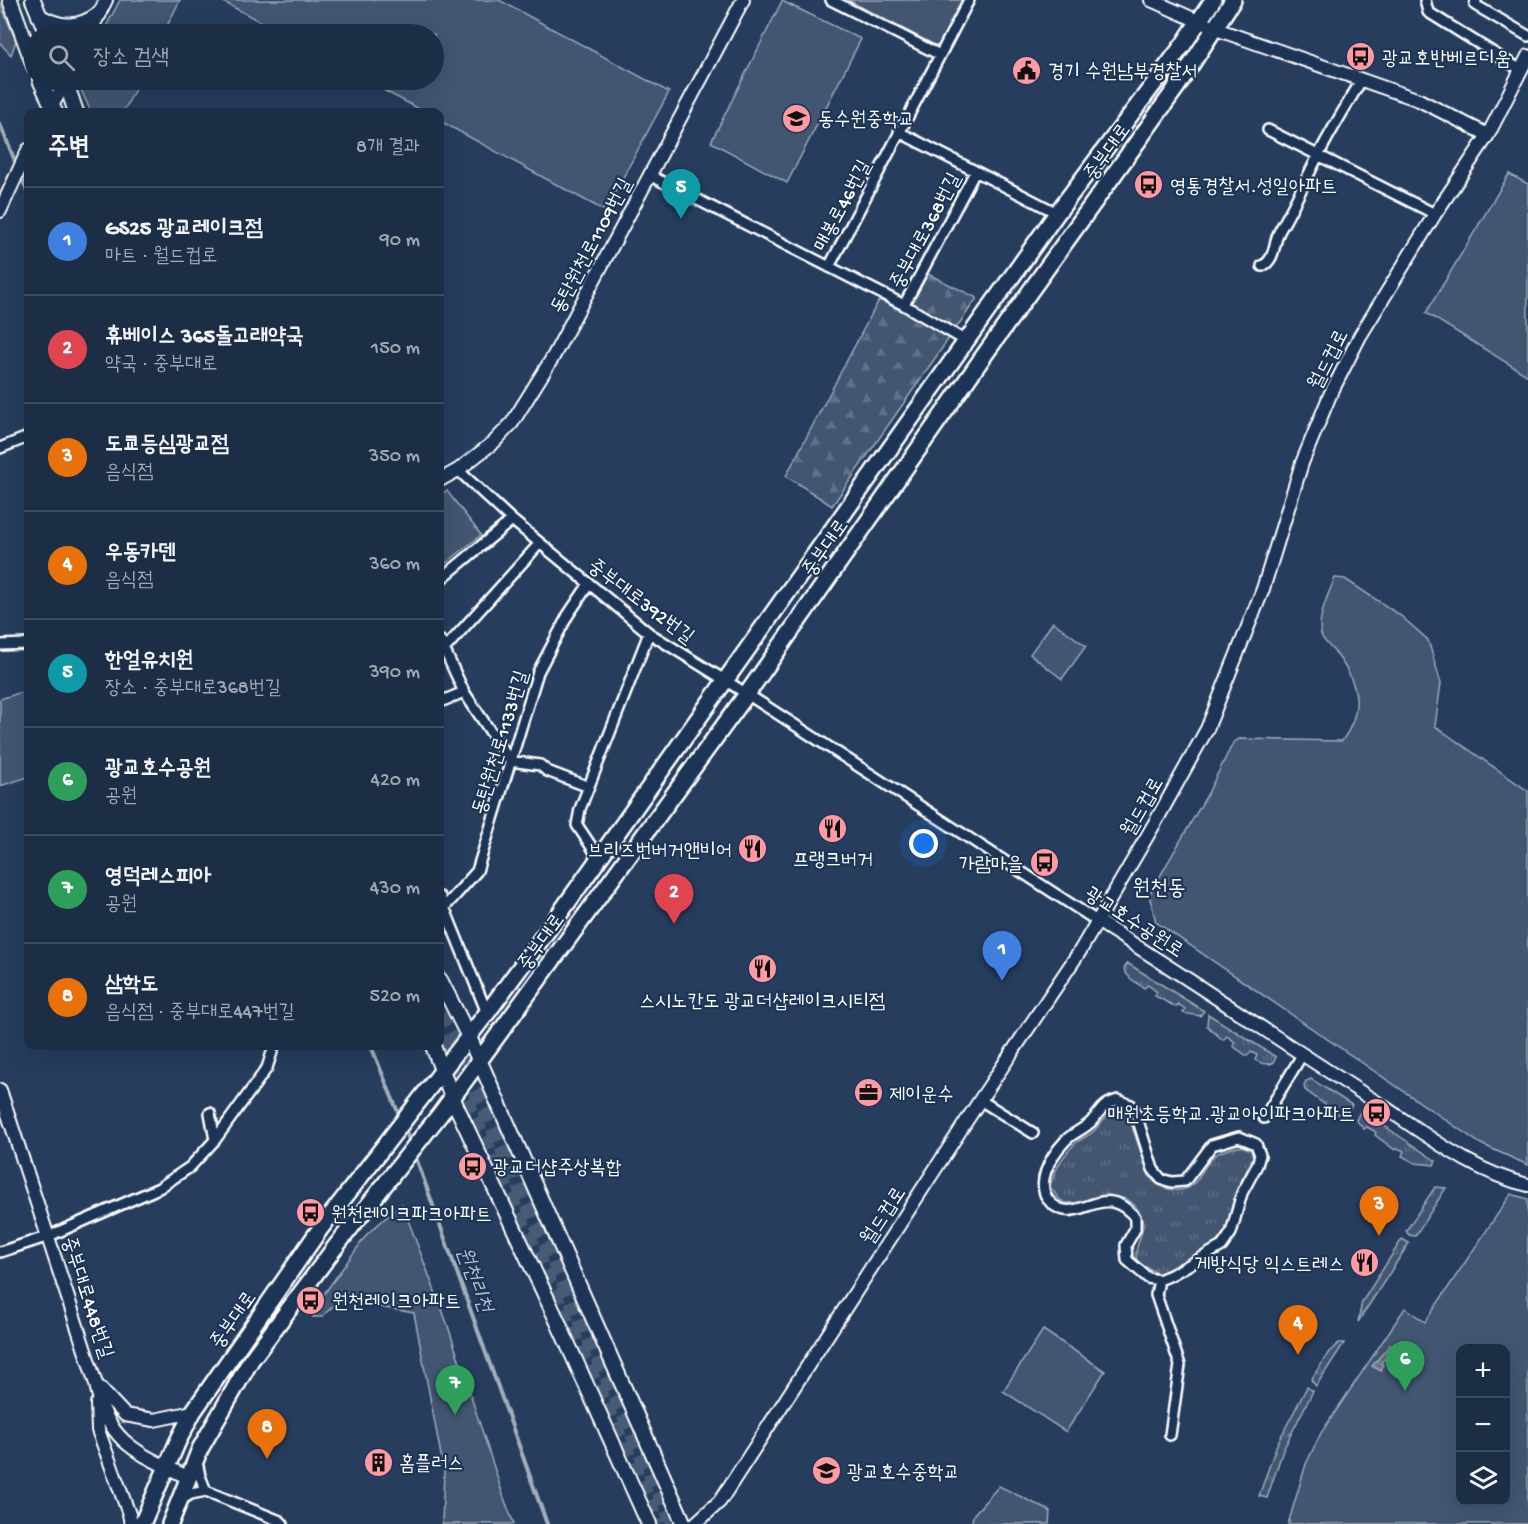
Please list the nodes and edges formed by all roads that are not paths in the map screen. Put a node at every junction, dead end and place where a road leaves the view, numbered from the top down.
1 (10, 0) edge
2 (33, 0) edge
3 (106, 0) edge
4 (743, 0) edge
5 (831, 0) edge
6 (969, 0) edge
7 (1151, 0) edge
8 (1213, 0) edge
9 (1233, 0) edge
10 (1425, 0) edge
11 (1476, 0) edge
12 (99, 14) junction
13 (39, 16) junction
14 (1198, 22) junction
15 (42, 24) edge
16 (55, 24) edge
17 (79, 24) edge
18 (94, 24) edge
19 (1216, 29) junction
20 (1528, 36) edge
21 (24, 38) edge
22 (940, 55) junction
23 (1528, 56) edge
24 (1521, 70) junction
25 (1160, 76) junction
26 (1362, 79) junction
27 (1176, 88) junction
28 (44, 90) edge
29 (61, 90) edge
30 (69, 90) edge
31 (51, 108) edge
32 (53, 108) edge
33 (75, 108) edge
34 (1268, 130) dead end
35 (899, 132) junction
36 (1488, 135) junction
37 (1318, 155) junction
38 (24, 159) edge
39 (975, 172) junction
40 (649, 175) junction
41 (1, 209) edge
42 (1057, 213) junction
43 (1435, 214) junction
44 (1262, 266) dead end
45 (829, 267) junction
46 (904, 305) junction
47 (966, 341) junction
48 (24, 439) edge
49 (0, 448) edge
50 (458, 470) junction
51 (444, 478) edge
52 (512, 520) junction
53 (540, 543) junction
54 (444, 577) edge
55 (589, 584) junction
56 (649, 633) junction
57 (24, 644) edge
58 (0, 645) edge
59 (444, 645) edge
60 (444, 654) edge
61 (725, 680) junction
62 (464, 692) junction
63 (747, 694) junction
64 (444, 700) edge
65 (510, 761) junction
66 (589, 787) junction
67 (599, 858) junction
68 (444, 908) joint
69 (1097, 921) junction
70 (444, 988) edge
71 (487, 1013) junction
72 (468, 1037) junction
73 (273, 1050) edge
74 (435, 1050) edge
75 (1302, 1055) junction
76 (478, 1060) junction
77 (443, 1071) junction
78 (0, 1090) edge
79 (452, 1097) junction
80 (980, 1100) junction
81 (210, 1113) dead end
82 (1264, 1118) dead end
83 (1033, 1133) dead end
84 (215, 1140) junction
85 (1528, 1185) edge
86 (49, 1236) junction
87 (0, 1252) edge
88 (1159, 1280) junction
89 (96, 1384) junction
90 (193, 1412) junction
91 (1170, 1435) dead end
92 (196, 1458) junction
93 (166, 1466) junction
94 (189, 1478) junction
95 (206, 1491) junction
96 (179, 1501) junction
97 (143, 1522) edge
98 (170, 1524) edge
99 (283, 1524) edge
100 (649, 1524) edge
101 (684, 1524) edge
102 (695, 1524) edge

1 - 21 main road
2 - 13 main road
3 - 12 street
4 - 40 street, 동탄원천로1109번길
5 - 22 street
6 - 22 street, 매봉로46번길
7 - 14 street
8 - 14 main road, 중부대로
9 - 19 main road, 중부대로
10 - 24 street
11 - 20 street
12 - 17 main road
12 - 18 street
13 - 15 main road
13 - 16 main road
14 - 19 street
14 - 25 main road, 중부대로
19 - 26 street
19 - 27 main road, 중부대로
22 - 35 street, 매봉로46번길
23 - 24 street, 월드컵로
24 - 36 street, 월드컵로
25 - 27 main road
25 - 42 main road, 중부대로
26 - 36 street
26 - 37 street
27 - 63 main road, 중부대로
28 - 31 main road
29 - 32 street
30 - 33 main road
34 - 37 street
35 - 39 street
35 - 45 street, 매봉로46번길
36 - 43 street, 월드컵로
37 - 43 street
37 - 44 street
38 - 41 street
39 - 42 street
39 - 46 street, 중부대로368번길
40 - 45 street, 중부대로368번길
40 - 50 street, 동탄원천로1109번길
42 - 47 main road, 중부대로
43 - 69 street, 월드컵로
45 - 46 street, 중부대로368번길
46 - 47 street, 중부대로368번길
47 - 61 main road, 중부대로
48 - 49 street
50 - 51 street, 동탄원천로1109번길
50 - 52 street, 중부대로392번길
52 - 53 street, 중부대로392번길
52 - 54 street
53 - 55 street, 중부대로392번길
53 - 59 street
55 - 56 street, 중부대로392번길
55 - 65 street, 동탄원천로1133번길
56 - 61 street, 중부대로392번길
56 - 66 street
57 - 58 street
60 - 62 street
61 - 63 street, 광교호수공원로
61 - 67 main road, 중부대로
62 - 64 street
62 - 65 street
63 - 69 street, 광교호수공원로
63 - 76 main road, 중부대로
65 - 66 street
65 - 68 street, 동탄원천로1133번길
66 - 67 street
67 - 71 main road, 중부대로
68 - 71 street
69 - 75 street, 광교호수공원로
69 - 80 street, 월드컵로
70 - 72 main road
71 - 72 main road, 중부대로
72 - 76 main road
72 - 77 main road, 중부대로
73 - 84 street
74 - 77 main road
75 - 82 street
75 - 85 street, 광교호수공원로
76 - 79 main road, 중부대로
76 - 101 main road
77 - 79 main road
77 - 90 main road, 중부대로
78 - 86 street, 중부대로448번길
79 - 92 main road, 중부대로
79 - 100 main road
80 - 83 street
80 - 102 street, 월드컵로
81 - 84 street
84 - 86 street
86 - 87 street
86 - 89 street, 중부대로448번길
88 - 88 street
88 - 91 street
89 - 90 street
89 - 93 street, 중부대로448번길
89 - 97 street
90 - 93 main road, 중부대로
92 - 94 main road, 중부대로
92 - 95 street
93 - 94 street, 중부대로448번길
93 - 97 main road, 중부대로
94 - 96 main road, 중부대로
95 - 96 street
95 - 99 street
96 - 98 main road, 중부대로

